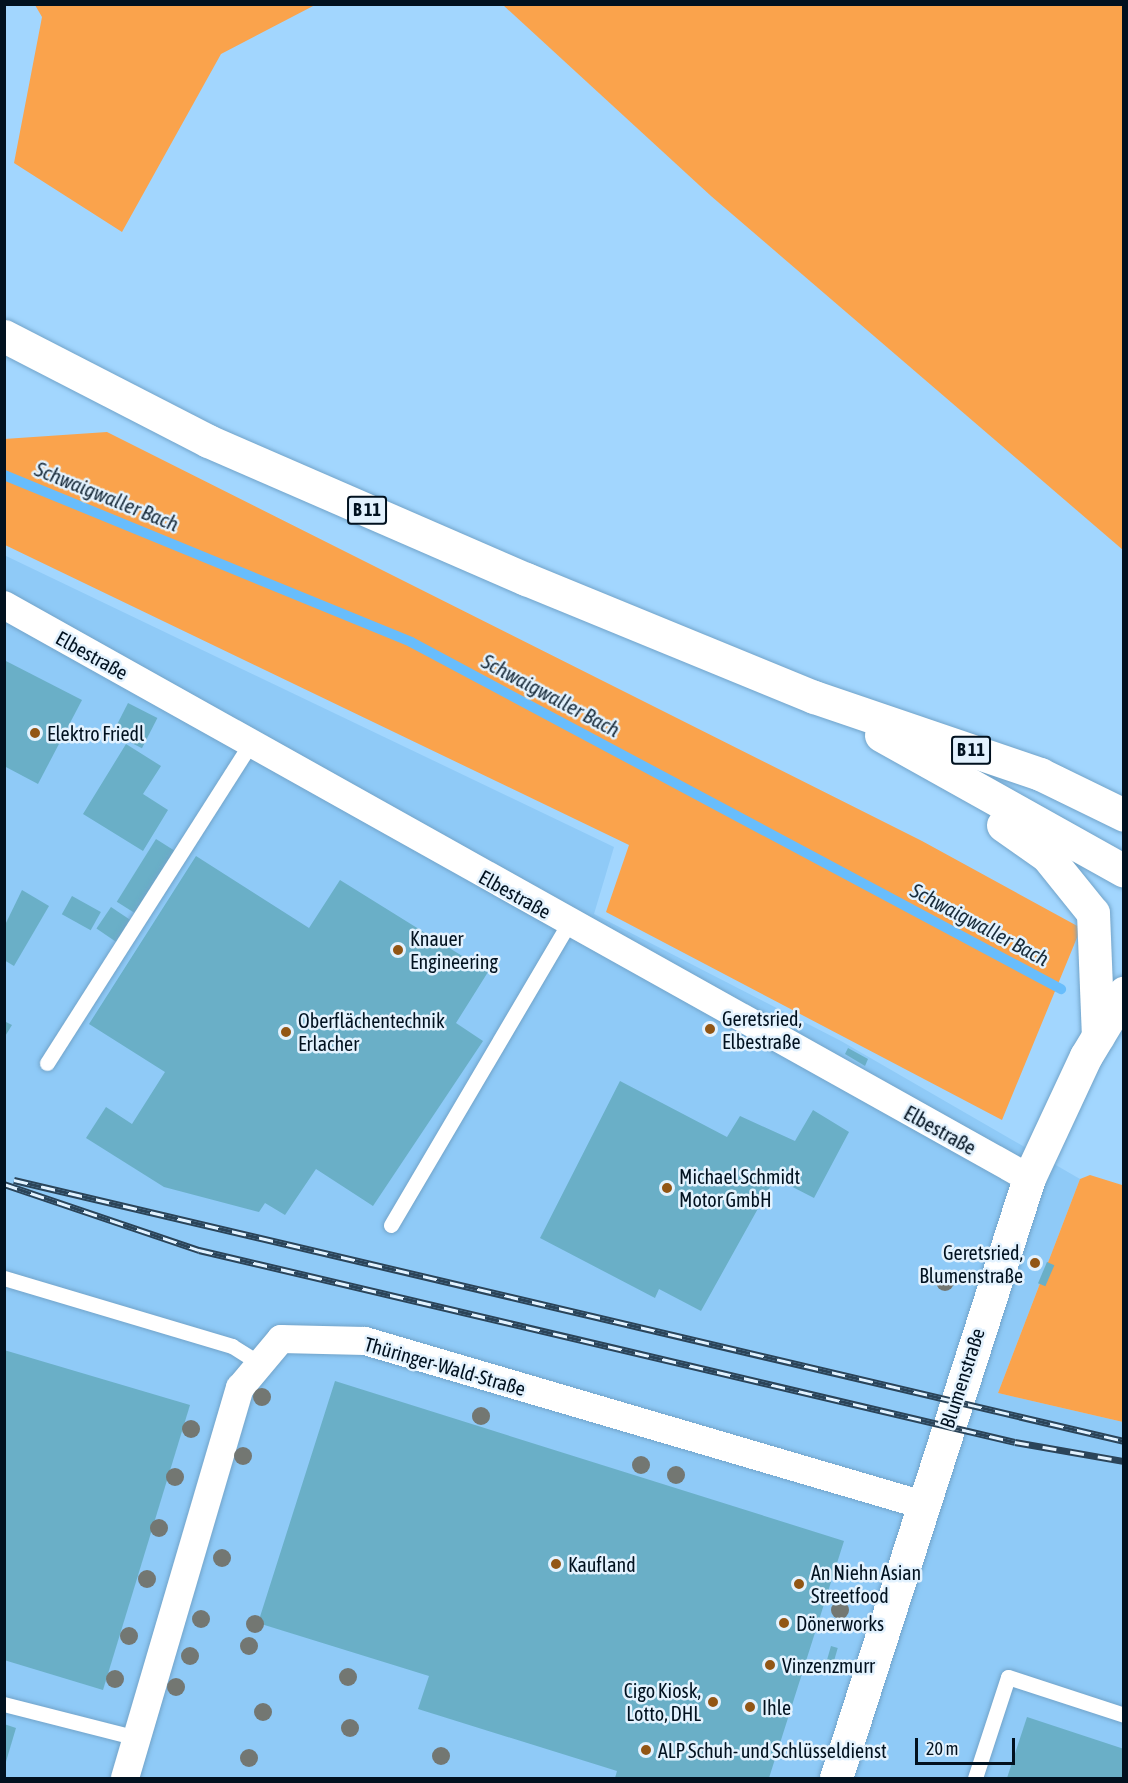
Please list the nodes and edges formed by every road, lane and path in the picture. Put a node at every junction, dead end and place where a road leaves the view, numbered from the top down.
1 (4, 336) edge
2 (4, 605) edge
3 (814, 697) junction
4 (250, 744) junction
5 (963, 783) junction
6 (1124, 815) edge
7 (1124, 871) edge
8 (568, 924) junction
9 (1124, 993) edge
10 (1111, 1027) edge
11 (47, 1063) dead end
12 (1029, 1178) junction
13 (391, 1225) dead end
14 (4, 1278) edge
15 (261, 1364) junction
16 (920, 1504) junction
17 (4, 1704) edge
18 (1124, 1715) edge
19 (137, 1737) junction
20 (125, 1779) edge
21 (836, 1779) edge
22 (975, 1779) edge

1 - 3 main road, B 11
2 - 4 street, Elbestraße
3 - 5 main road, B 11
3 - 6 main road, B 11
4 - 8 street, Elbestraße
4 - 11 lane
5 - 7 main road, B 11
5 - 10 main road
8 - 12 street, Elbestraße
8 - 13 lane
9 - 10 main road, Blumenstraße
10 - 12 main road, Blumenstraße
12 - 16 main road, Blumenstraße
14 - 15 lane
15 - 16 street, Thüringer-Wald-Straße
15 - 19 street, Thüringer-Wald-Straße
16 - 21 main road, Blumenstraße
17 - 19 lane
18 - 22 lane
19 - 20 street, Thüringer-Wald-Straße

